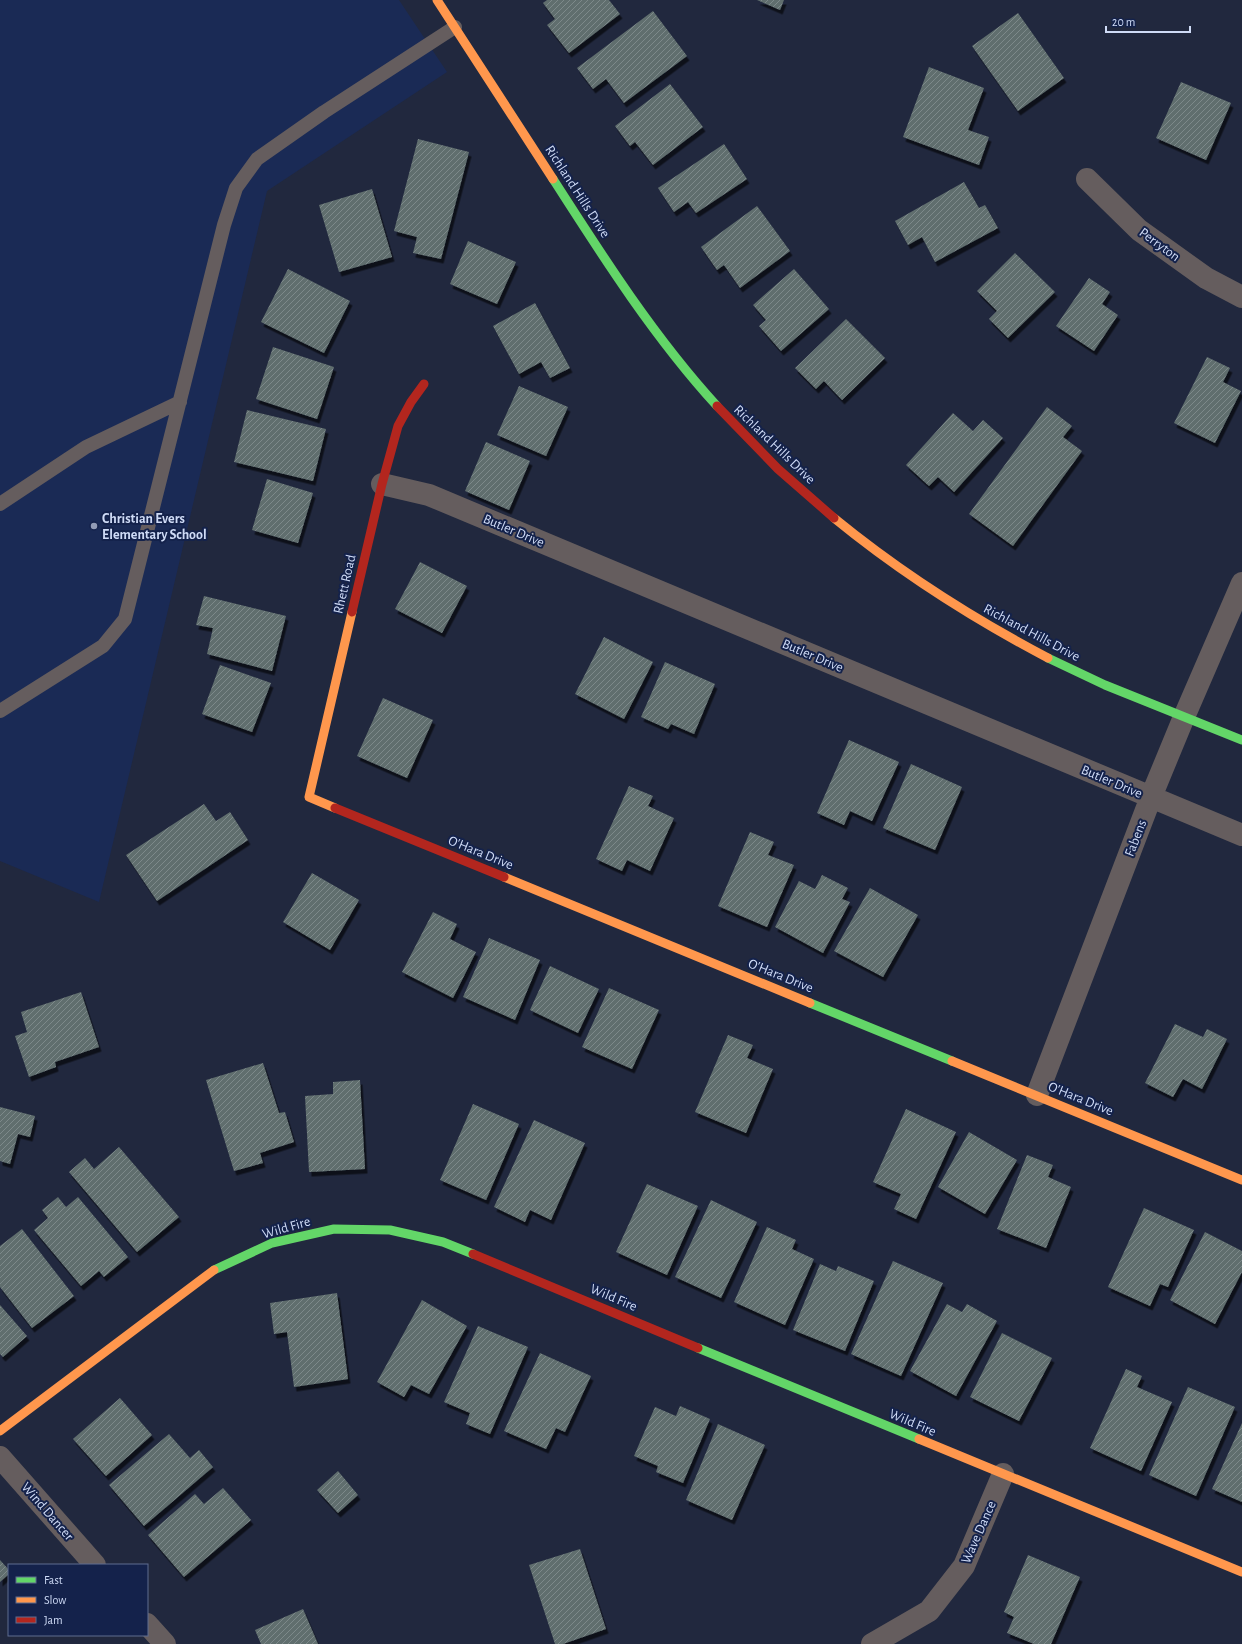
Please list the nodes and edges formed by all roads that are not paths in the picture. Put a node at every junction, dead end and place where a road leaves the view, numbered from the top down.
1 (438, 0) edge
2 (455, 27) junction
3 (1087, 179) dead end
4 (1242, 297) edge
5 (424, 384) dead end
6 (180, 402) junction
7 (382, 484) junction
8 (0, 504) edge
9 (1242, 583) edge
10 (0, 711) edge
11 (1184, 717) junction
12 (1242, 740) edge
13 (309, 797) joint
14 (1151, 797) junction
15 (1242, 835) edge
16 (1037, 1095) junction
17 (1242, 1180) edge
18 (0, 1431) edge
19 (0, 1457) edge
20 (1003, 1474) junction
21 (94, 1564) edge
22 (1242, 1572) edge
23 (148, 1625) edge
24 (165, 1644) edge
25 (872, 1644) edge

1 - 2 street, Richland Hills Drive
2 - 6 lane
2 - 11 street, Richland Hills Drive
3 - 4 street, Perryton
5 - 7 street, Rhett Road
6 - 8 lane
6 - 10 lane
7 - 13 street, Rhett Road
7 - 14 street, Butler Drive
9 - 11 street, Fabens
11 - 12 street, Richland Hills Drive
11 - 14 street, Fabens
13 - 16 street, O'Hara Drive
14 - 15 street, Butler Drive
14 - 16 street, Fabens
16 - 17 street, O'Hara Drive
18 - 20 street, Wild Fire
19 - 21 street, Wind Dancer
20 - 22 street, Wild Fire
20 - 25 street, Wave Dance
23 - 24 street

